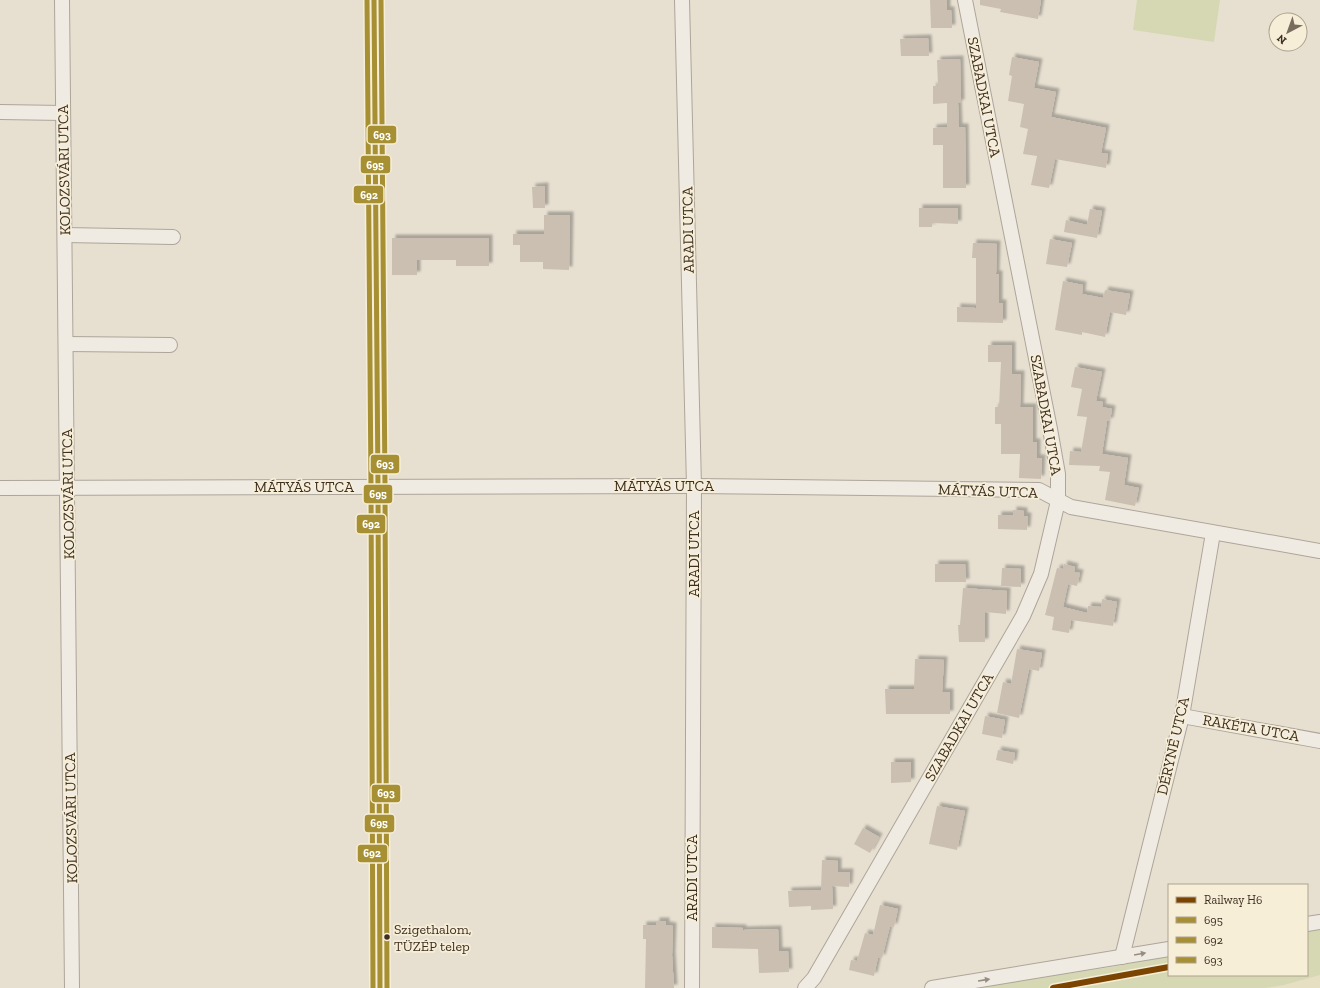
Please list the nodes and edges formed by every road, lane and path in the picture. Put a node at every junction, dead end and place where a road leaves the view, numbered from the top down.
1 (62, 0) edge
2 (374, 0) edge
3 (682, 0) edge
4 (965, 0) edge
5 (0, 112) edge
6 (63, 112) junction
7 (64, 235) junction
8 (173, 237) dead end
9 (66, 344) junction
10 (170, 345) dead end
11 (694, 486) junction
12 (378, 487) junction
13 (0, 488) edge
14 (68, 488) junction
15 (1058, 501) junction
16 (1213, 532) junction
17 (1320, 551) edge
18 (1182, 716) junction
19 (1320, 741) edge
20 (1320, 922) edge
21 (1308, 924) edge
22 (1168, 949) edge
23 (1122, 957) junction
24 (72, 988) edge
25 (380, 988) edge
26 (692, 988) edge
27 (805, 988) edge
28 (932, 988) edge

1 - 6 street, KOLOZSVÁRI UTCA
2 - 12 street
3 - 11 street, ARADI UTCA
4 - 15 street, SZABADKAI UTCA
5 - 6 street
6 - 7 street, KOLOZSVÁRI UTCA
7 - 8 street
7 - 9 street, KOLOZSVÁRI UTCA
9 - 10 street
9 - 14 street, KOLOZSVÁRI UTCA
11 - 12 street, MÁTYÁS UTCA
11 - 15 street, MÁTYÁS UTCA
11 - 26 street, ARADI UTCA
12 - 14 street, MÁTYÁS UTCA
12 - 25 street
13 - 14 street, MÁTYÁS UTCA
14 - 24 street, KOLOZSVÁRI UTCA
15 - 16 street, MÁTYÁS UTCA
15 - 27 street, SZABADKAI UTCA
16 - 17 street, MÁTYÁS UTCA
16 - 18 street, DÉRYNÉ UTCA
18 - 19 street, RAKÉTA UTCA
18 - 23 street, DÉRYNÉ UTCA
20 - 21 street
23 -> 22 street
28 -> 23 street

